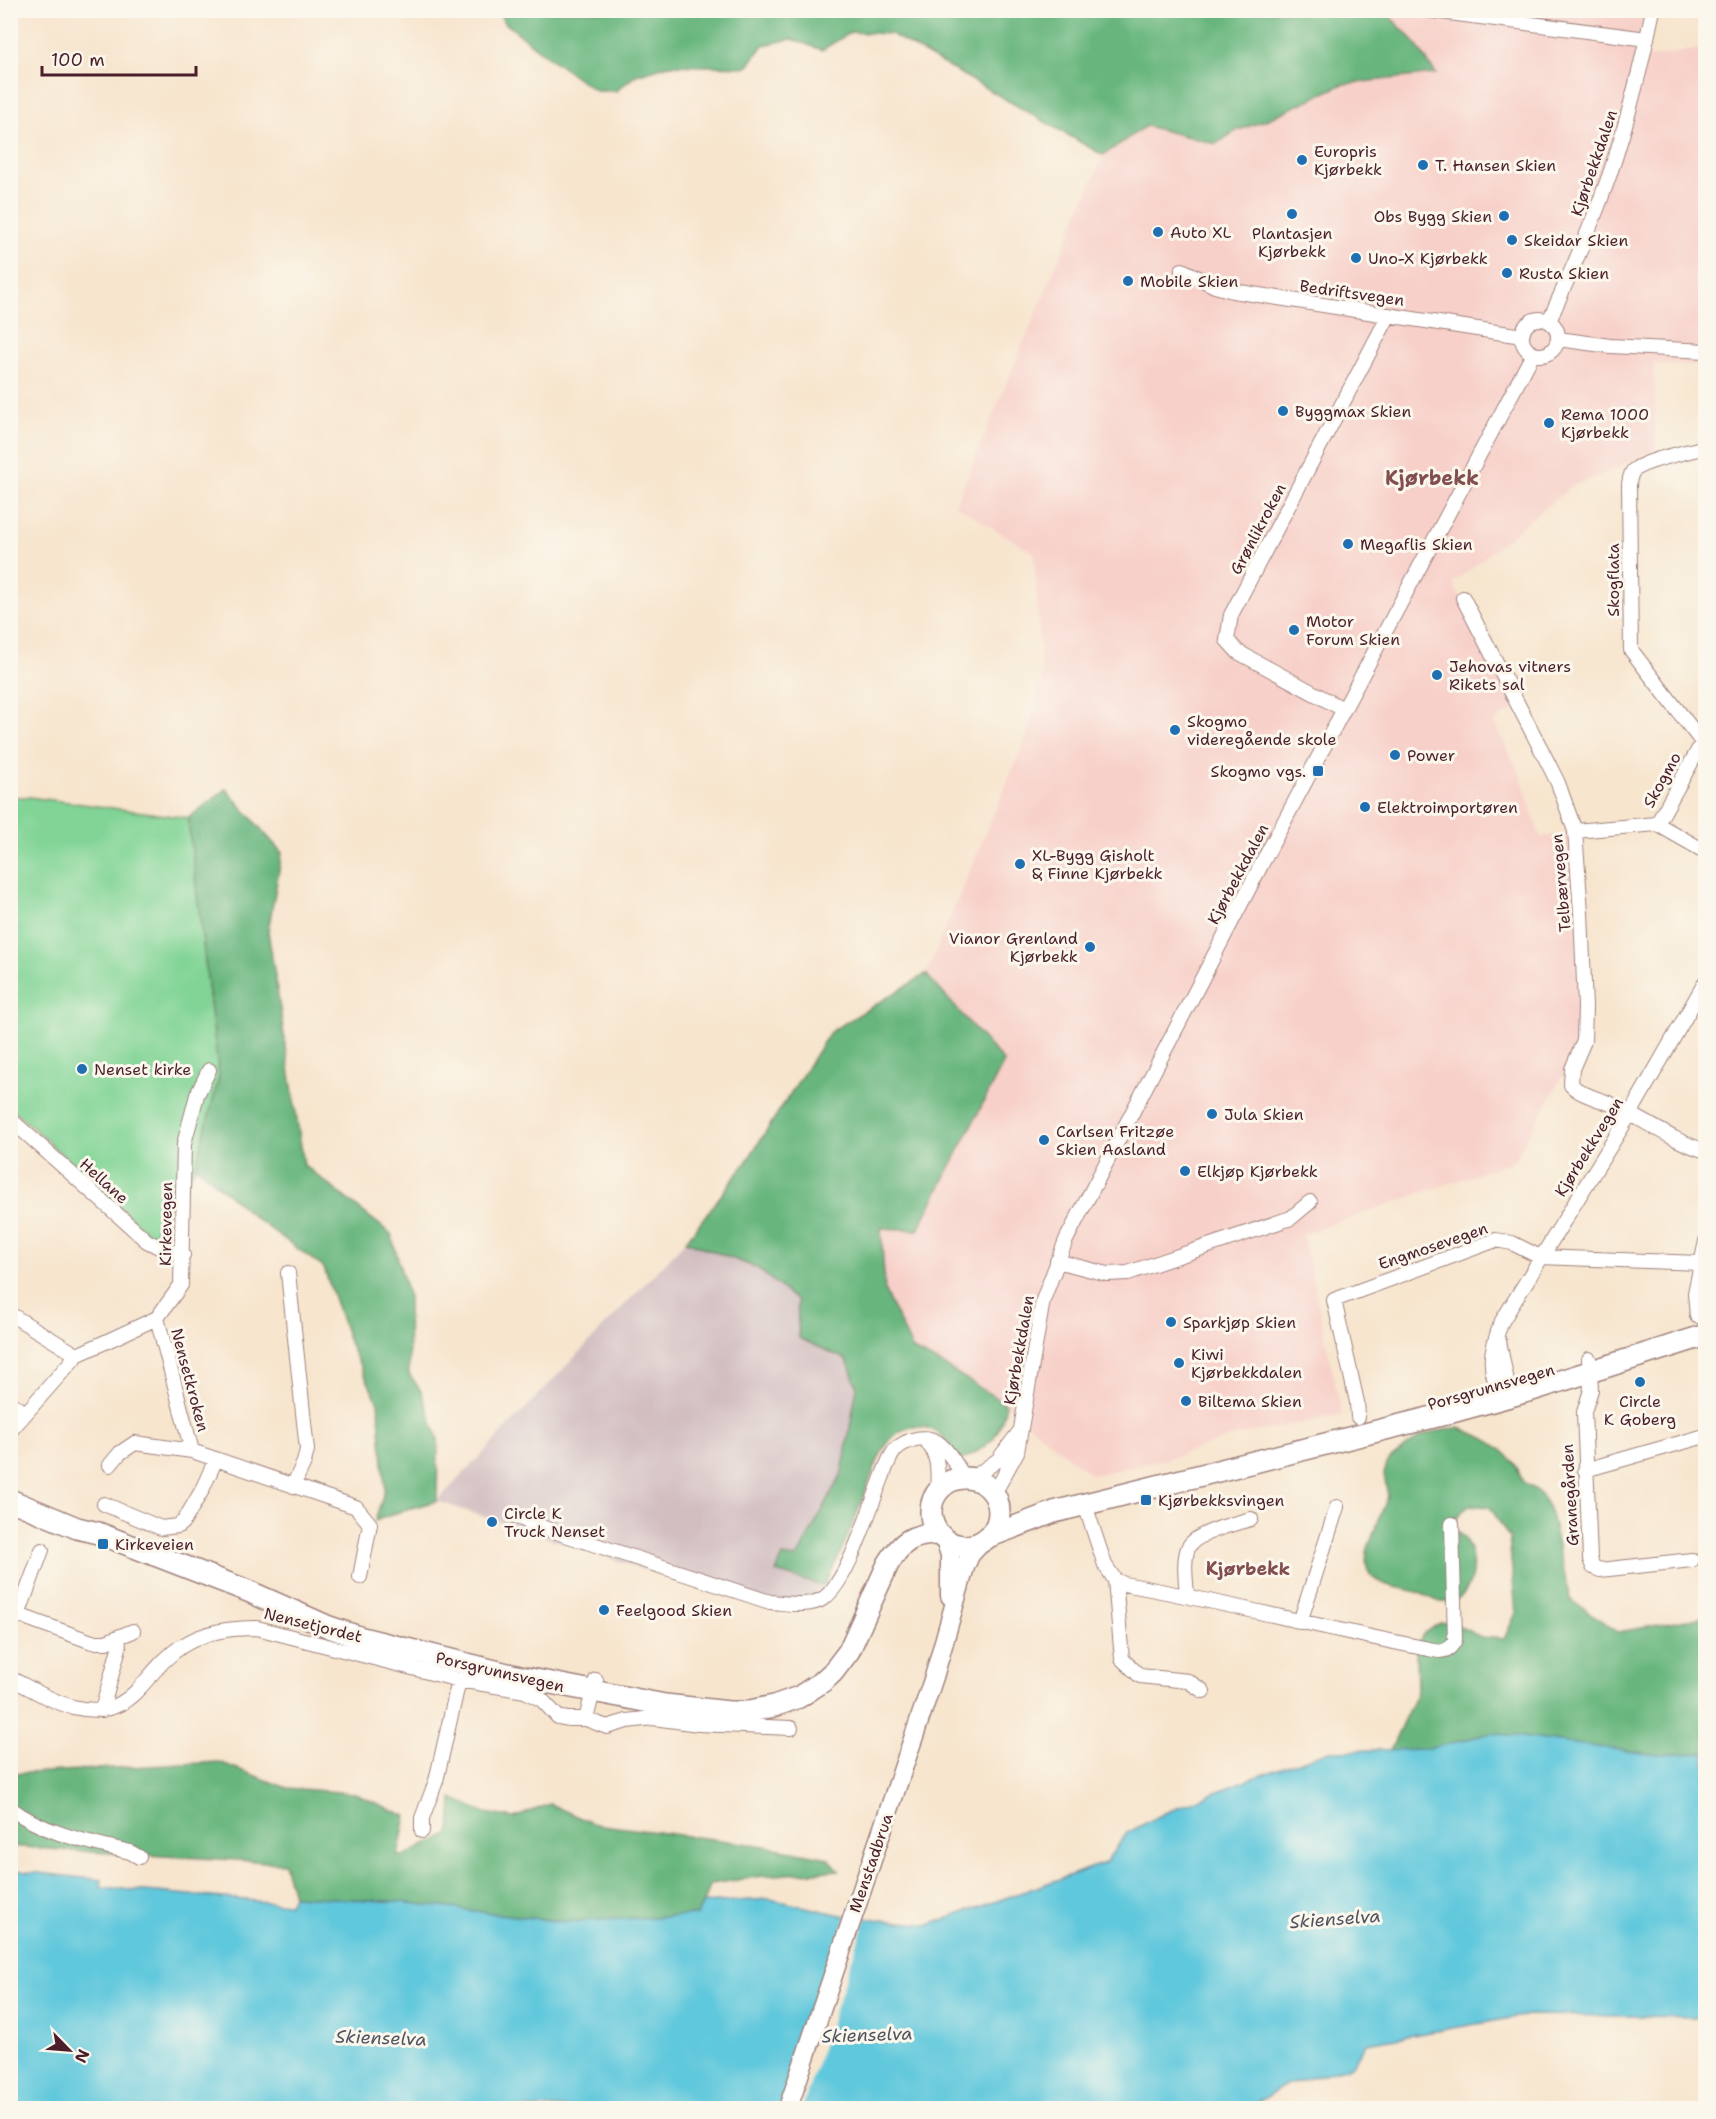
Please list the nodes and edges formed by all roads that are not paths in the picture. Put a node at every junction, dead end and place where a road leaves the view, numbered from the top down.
1 (1426, 10) edge
2 (1653, 10) edge
3 (1647, 39) junction
4 (1182, 270) dead end
5 (1389, 315) junction
6 (1549, 321) junction
7 (1522, 336) junction
8 (1558, 339) junction
9 (1706, 351) edge
10 (1533, 354) junction
11 (1706, 447) edge
12 (1463, 598) dead end
13 (1343, 709) junction
14 (1704, 739) edge
15 (1658, 824) junction
16 (1575, 831) junction
17 (1706, 852) edge
18 (1706, 981) edge
19 (209, 1070) dead end
20 (1630, 1114) junction
21 (10, 1119) edge
22 (1706, 1151) edge
23 (1310, 1202) dead end
24 (1706, 1241) edge
25 (183, 1255) junction
26 (1540, 1257) junction
27 (1057, 1261) junction
28 (1700, 1263) junction
29 (288, 1273) dead end
30 (10, 1314) edge
31 (157, 1318) junction
32 (1703, 1325) edge
33 (77, 1355) junction
34 (1590, 1366) junction
35 (1502, 1388) junction
36 (10, 1403) edge
37 (26, 1413) junction
38 (1358, 1417) dead end
39 (1023, 1427) junction
40 (10, 1431) edge
41 (1705, 1436) edge
42 (924, 1439) junction
43 (192, 1451) junction
44 (216, 1459) junction
45 (110, 1466) dead end
46 (1585, 1470) junction
47 (968, 1478) junction
48 (293, 1486) junction
49 (10, 1487) edge
50 (995, 1498) junction
51 (10, 1500) edge
52 (934, 1501) junction
53 (104, 1504) dead end
54 (1085, 1505) junction
55 (1337, 1507) dead end
56 (1053, 1512) junction
57 (515, 1516) dead end
58 (1251, 1519) dead end
59 (1452, 1524) dead end
60 (98, 1533) junction
61 (942, 1537) junction
62 (985, 1539) junction
63 (42, 1550) dead end
64 (1692, 1560) dead end
65 (360, 1576) dead end
66 (1115, 1580) junction
67 (1187, 1595) junction
68 (867, 1608) junction
69 (14, 1614) edge
70 (950, 1616) junction
71 (1300, 1622) junction
72 (133, 1631) dead end
73 (118, 1637) junction
74 (10, 1678) edge
75 (459, 1680) junction
76 (595, 1686) junction
77 (1203, 1691) dead end
78 (102, 1710) junction
79 (586, 1719) junction
80 (791, 1728) dead end
81 (10, 1808) edge
82 (422, 1831) dead end
83 (140, 1857) dead end
84 (789, 2109) edge

1 - 3 street
2 - 3 street, Kjørbekkdalen
3 - 6 street, Kjørbekkdalen
4 - 5 street, Bedriftsvegen
5 - 7 street, Bedriftsvegen
5 - 13 street, Grønlikroken
6 - 7 street
6 - 8 street
7 - 10 street
8 - 9 street
8 - 10 street
10 - 13 street, Kjørbekkdalen
11 - 14 street, Skogflata
12 - 16 street, Telbærvegen
13 - 27 street, Kjørbekkdalen
14 - 15 street, Skogmo
15 - 16 street
15 - 17 street, Skogmo
16 - 20 street, Telbærvegen
18 - 20 street, Kjørbekkvegen
19 - 25 street, Kirkevegen
20 - 22 street
20 - 26 street, Kjørbekkvegen
21 - 25 street, Hellane
23 - 27 street
24 - 28 street
25 - 31 street, Kirkevegen
26 - 28 street, Engmosevegen
26 - 35 street, Kjørbekkvegen
26 - 38 street, Engmosevegen
27 - 39 street, Kjørbekkdalen
28 - 32 street
29 - 48 street
30 - 33 street
31 - 33 street, Kirkevegen
31 - 43 street, Nensetkroken
32 - 34 highway, Porsgrunnsvegen
33 - 37 street, Kirkevegen
34 - 35 highway, Porsgrunnsvegen
34 - 46 street, Granegården
35 - 54 highway, Porsgrunnsvegen
36 - 37 street
37 - 40 street, Kirkevegen
39 - 47 street, Kjørbekkdalen
39 - 50 street, Kjørbekkdalen
41 - 46 street
42 - 47 street
42 - 52 street
42 - 57 street
43 - 44 street, Nensetkroken
43 - 45 street
44 - 48 street, Nensetkroken
44 - 53 street
46 - 64 street, Granegården
47 - 50 highway
47 - 52 highway
48 - 65 street, Nensetkroken
49 - 60 highway, Porsgrunnsvegen
50 - 56 highway, Porsgrunnsvegen
50 - 62 highway
51 - 60 highway, Porsgrunnsvegen
52 - 61 highway
52 - 68 highway, Porsgrunnsvegen
54 - 56 highway, Porsgrunnsvegen
54 - 66 street
55 - 71 street
56 - 62 highway, Porsgrunnsvegen
58 - 67 street
59 - 71 street
60 - 76 highway, Porsgrunnsvegen
61 - 62 highway
61 - 68 highway, Porsgrunnsvegen
61 - 70 main road, Menstadbrua
62 - 70 main road, Menstadbrua
63 - 69 street
66 - 67 street
66 - 77 street
67 - 71 street
68 - 76 highway, Porsgrunnsvegen
69 - 73 street
70 - 84 main road, Menstadbrua
72 - 73 street
73 - 78 street
74 - 78 street, Nensetjordet
75 - 78 street, Nensetjordet
75 - 79 street, Nensetjordet
75 - 82 street
76 - 79 street
79 - 80 street
81 - 83 street

